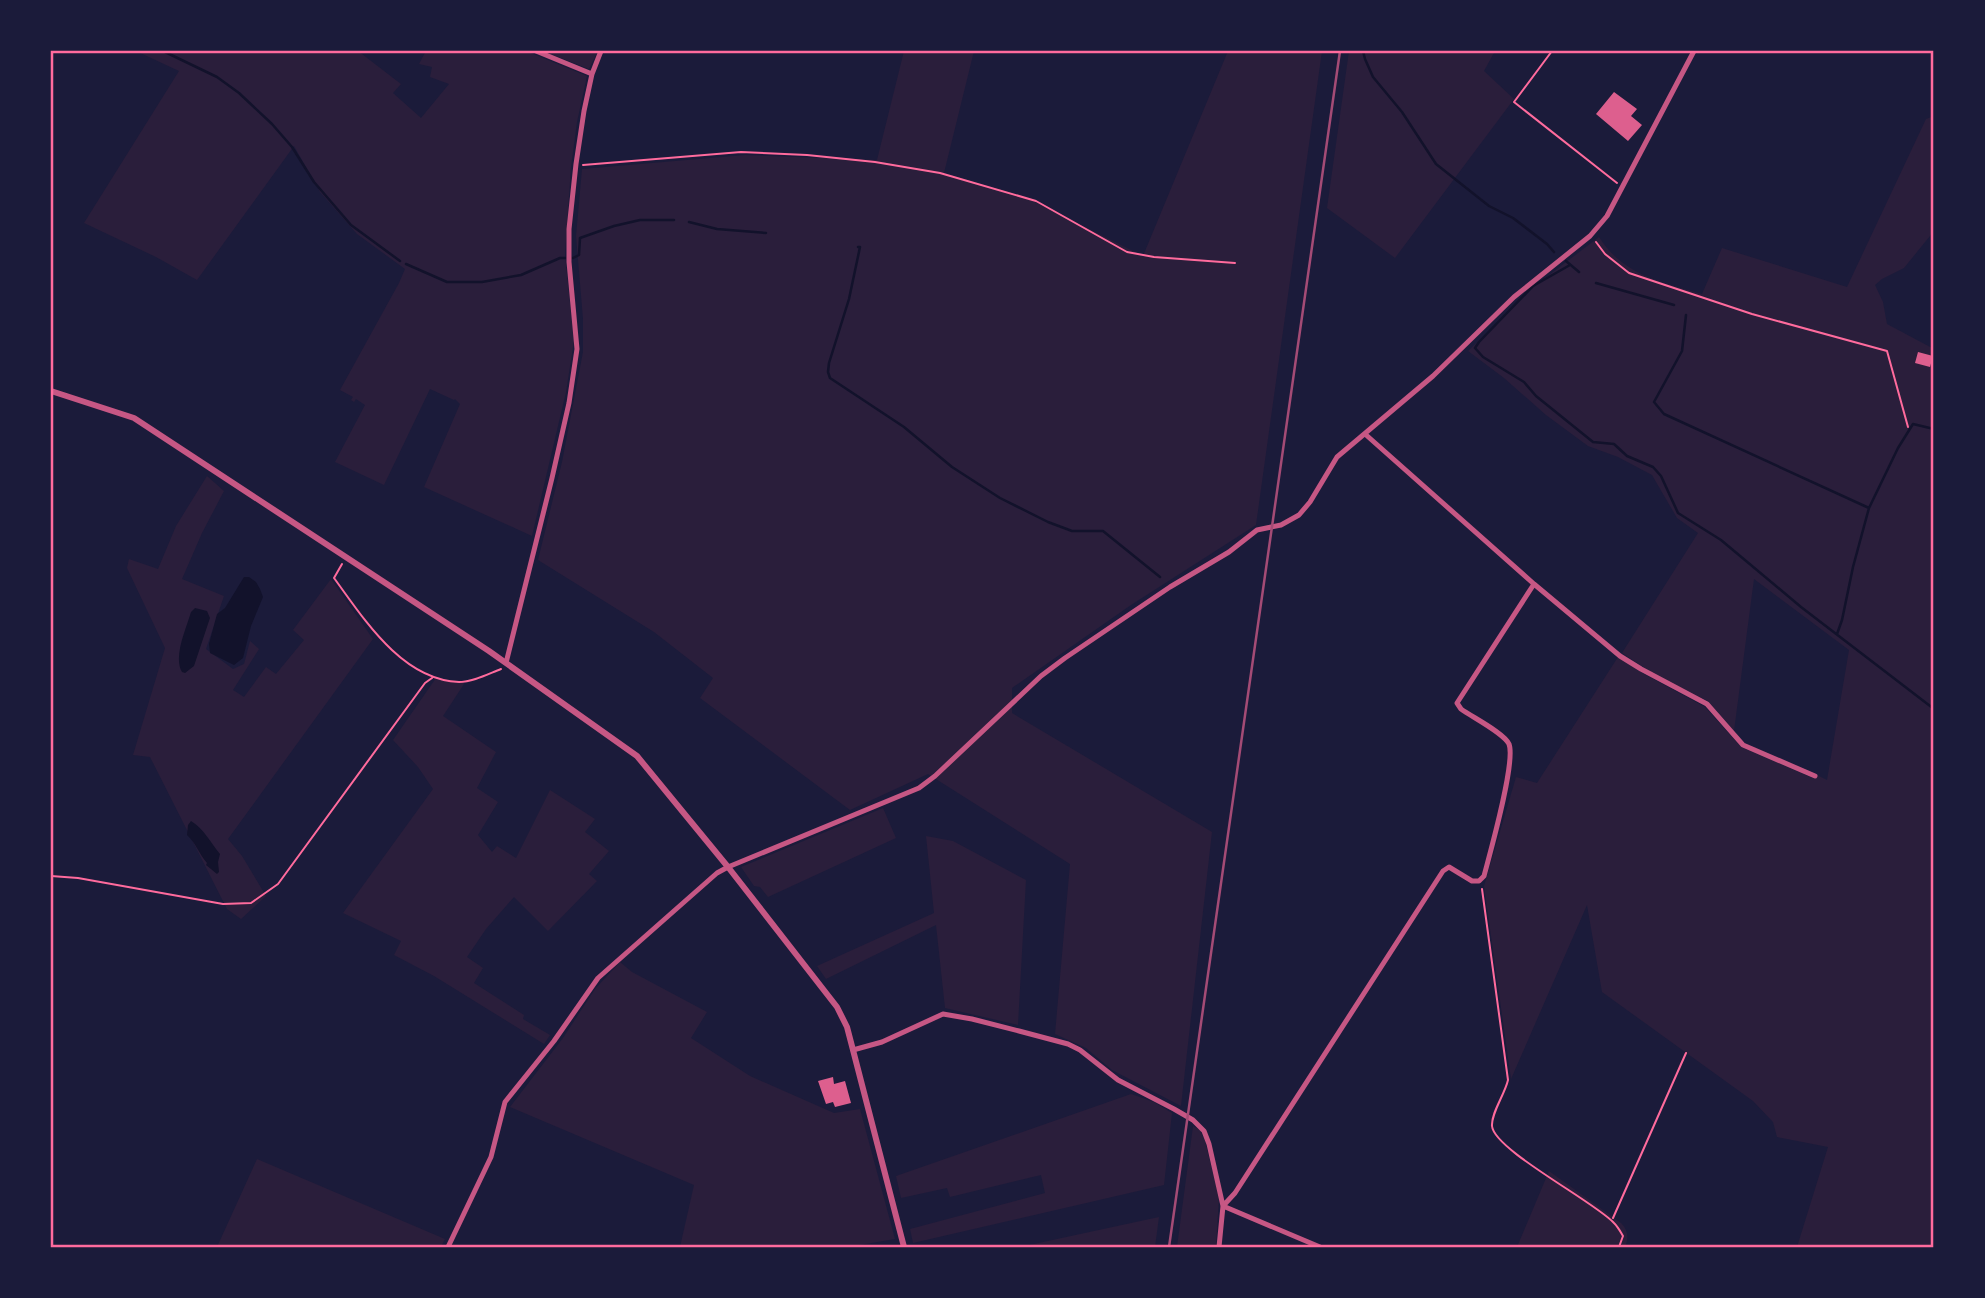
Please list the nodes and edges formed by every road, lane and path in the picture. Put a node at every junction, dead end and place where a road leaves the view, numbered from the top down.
1 (536, 51) edge
2 (601, 51) edge
3 (1552, 51) edge
4 (1694, 51) edge
5 (592, 74) junction
6 (576, 164) junction
7 (1622, 187) junction
8 (1590, 236) junction
9 (1235, 263) dead end
10 (51, 391) edge
11 (1908, 427) dead end
12 (1365, 434) junction
13 (346, 557) junction
14 (1534, 584) junction
15 (506, 663) junction
16 (432, 678) junction
17 (1815, 776) dead end
18 (728, 867) junction
19 (51, 876) edge
20 (1479, 881) junction
21 (853, 1049) junction
22 (1686, 1053) dead end
23 (1223, 1206) junction
24 (1612, 1220) junction
25 (448, 1247) edge
26 (904, 1247) edge
27 (1219, 1247) edge
28 (1320, 1247) edge
29 (1619, 1247) edge

1 - 5 street
2 - 5 street
3 - 7 path
4 - 7 street
5 - 6 street
6 - 9 path
6 - 15 street
7 - 8 street
8 - 11 path
8 - 12 street
10 - 13 street
12 - 14 street
12 - 18 street
13 - 15 street
13 - 16 path
14 - 17 street
14 - 20 street
15 - 16 path
15 - 18 street
16 - 19 path
18 - 21 street
18 - 25 street
20 - 23 street
20 - 24 path
21 - 23 street
21 - 26 street
22 - 24 path
23 - 27 street
23 - 28 street
24 - 29 path

